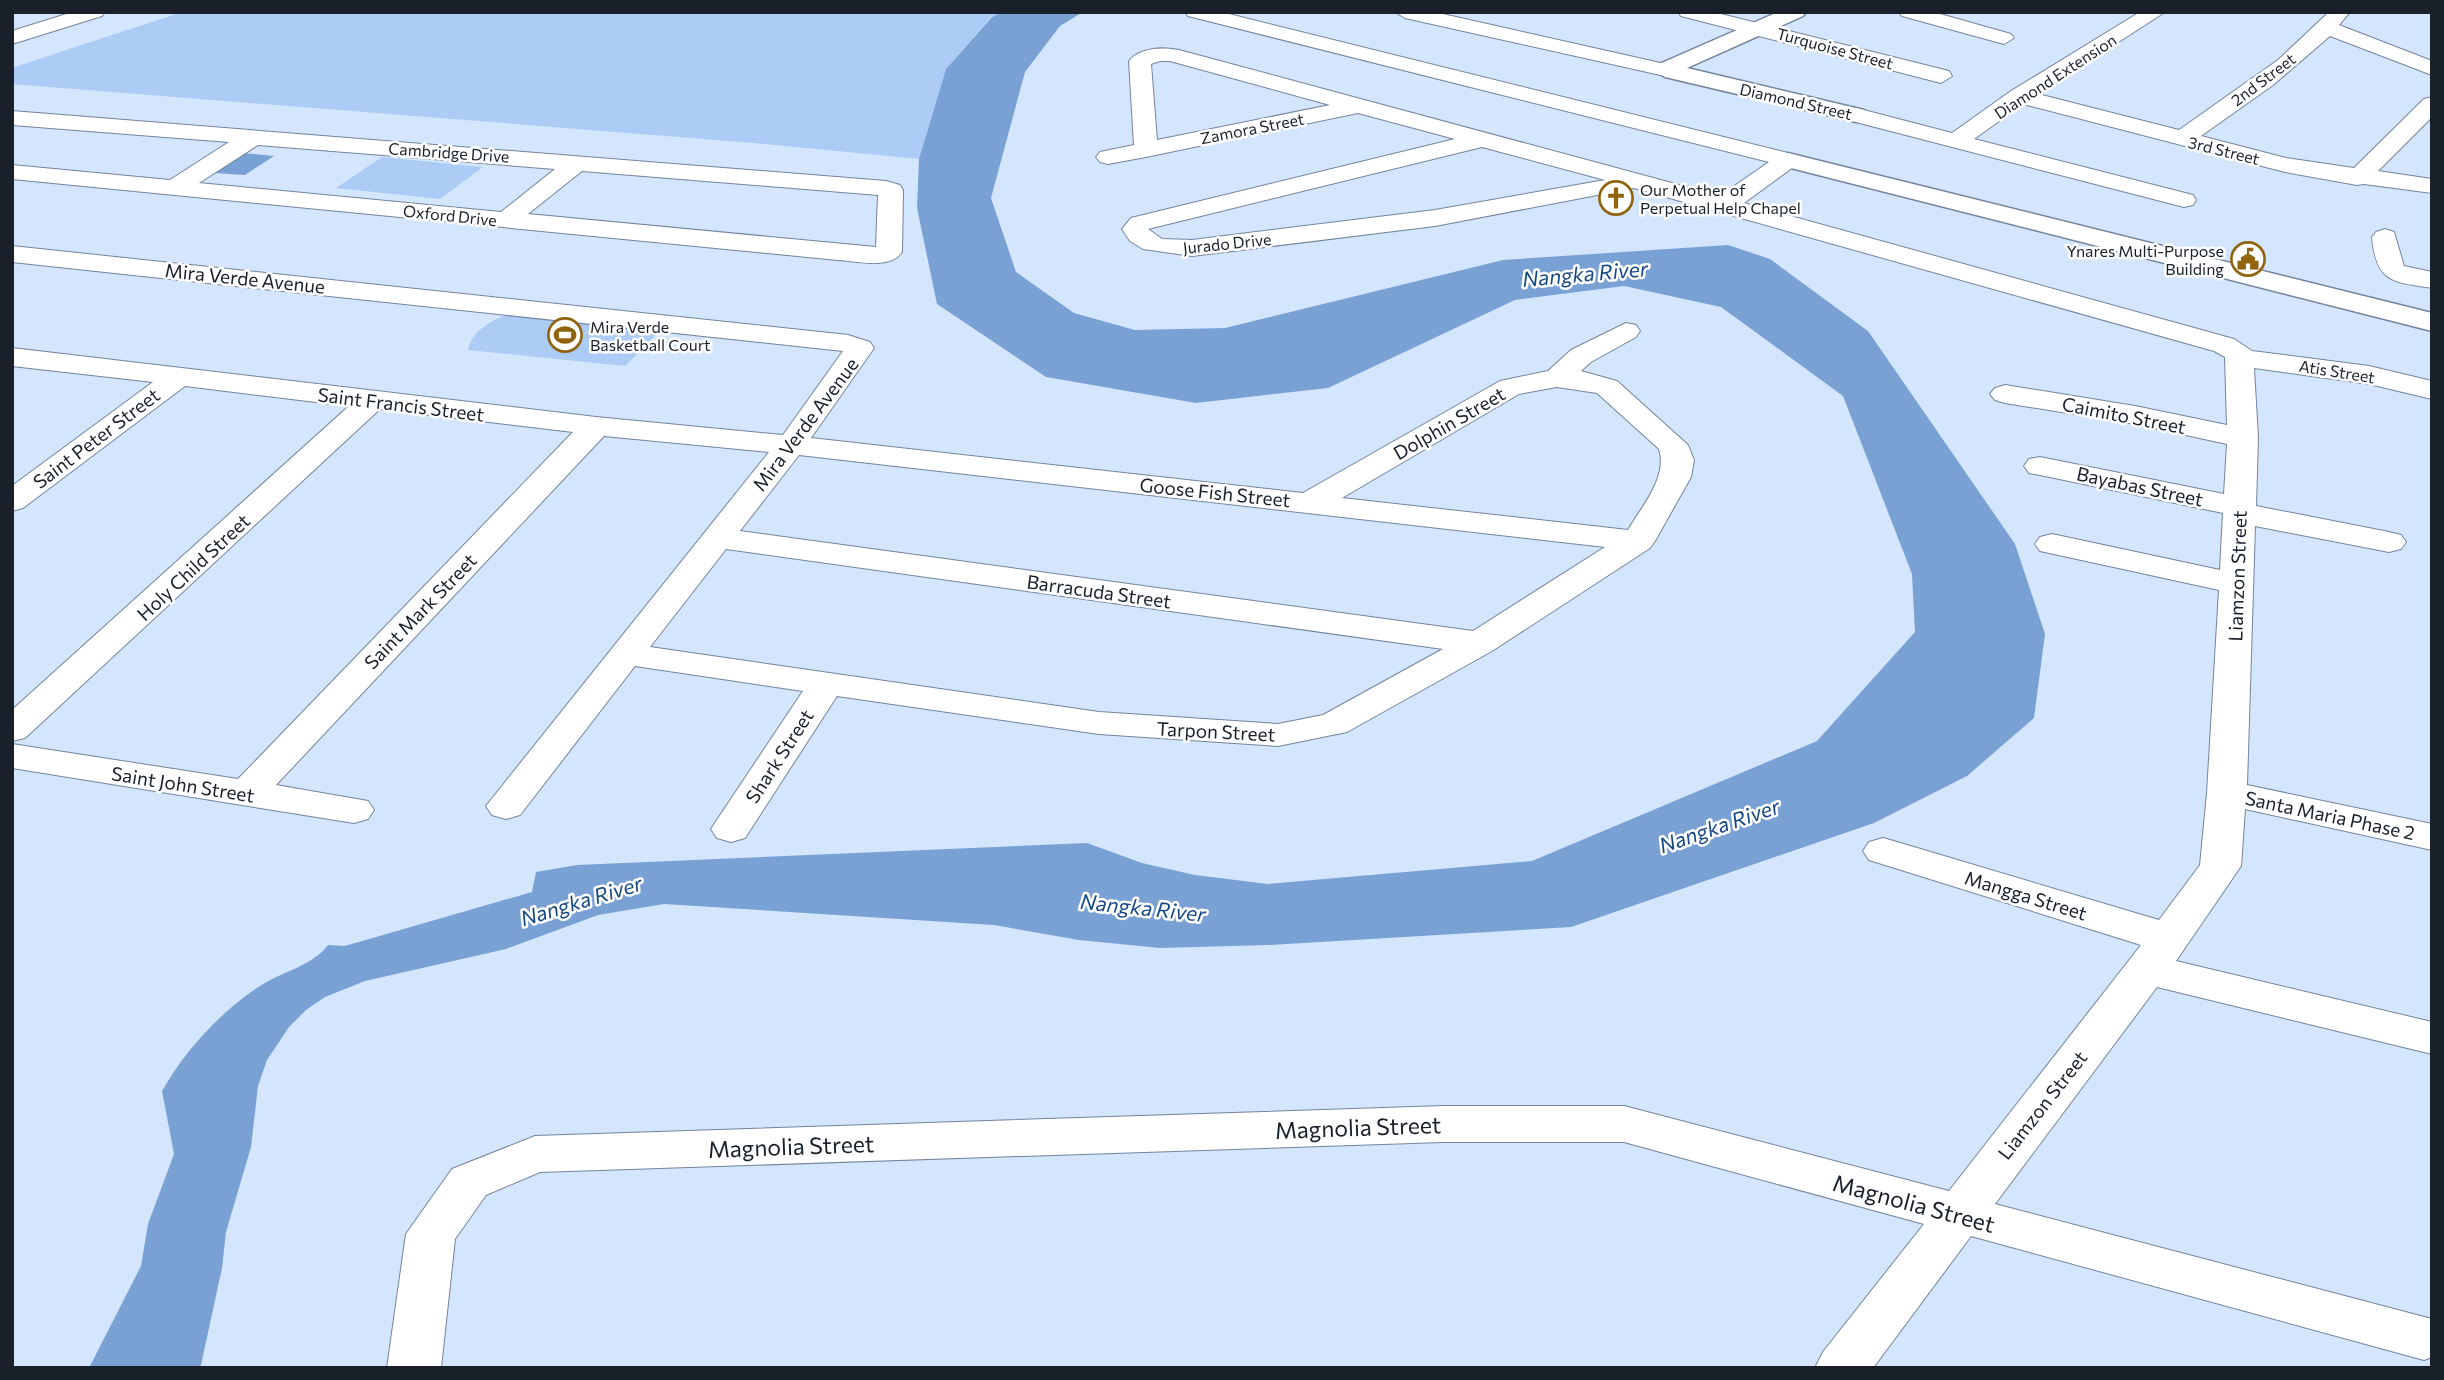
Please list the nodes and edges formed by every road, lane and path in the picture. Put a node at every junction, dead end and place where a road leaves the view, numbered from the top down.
1 (95, 12) edge
2 (1195, 12) edge
3 (1405, 12) edge
4 (1688, 12) edge
5 (1796, 12) edge
6 (1909, 12) edge
7 (2155, 12) edge
8 (2333, 20) edge
9 (1759, 28) junction
10 (12, 38) edge
11 (2004, 38) dead end
12 (2432, 69) edge
13 (1665, 70) junction
14 (1941, 76) dead end
15 (2019, 96) junction
16 (2432, 104) edge
17 (1357, 107) junction
18 (1856, 115) junction
19 (12, 118) edge
20 (1833, 130) dead end
21 (254, 137) junction
22 (2182, 139) junction
23 (1479, 140) junction
24 (1956, 141) junction
25 (1811, 145) dead end
26 (1146, 150) junction
27 (1108, 157) dead end
28 (1788, 160) junction
29 (579, 161) junction
30 (12, 172) edge
31 (2357, 178) junction
32 (1636, 182) junction
33 (2432, 186) edge
34 (174, 188) junction
35 (2184, 200) dead end
36 (1724, 205) junction
37 (506, 220) junction
38 (2385, 237) dead end
39 (12, 254) edge
40 (887, 255) joint
41 (2432, 280) edge
42 (2432, 323) edge
43 (1626, 331) dead end
44 (12, 357) edge
45 (2241, 358) junction
46 (180, 376) junction
47 (1557, 378) junction
48 (2432, 390) edge
49 (2005, 394) dead end
50 (372, 401) junction
51 (596, 426) junction
52 (2243, 438) junction
53 (791, 445) junction
54 (2040, 466) dead end
55 (12, 501) edge
56 (1310, 503) junction
57 (2240, 510) junction
58 (718, 538) junction
59 (1638, 541) junction
60 (2389, 542) dead end
61 (2052, 544) dead end
62 (2237, 584) junction
63 (1479, 643) junction
64 (625, 654) junction
65 (827, 683) junction
66 (12, 730) edge
67 (12, 756) edge
68 (2227, 793) junction
69 (245, 795) junction
70 (506, 806) dead end
71 (355, 810) dead end
72 (731, 829) dead end
73 (2432, 837) edge
74 (1883, 852) dead end
75 (2157, 953) junction
76 (2432, 1038) edge
77 (1957, 1215) junction
78 (2424, 1339) dead end
79 (414, 1368) edge
80 (1842, 1368) edge

1 - 10 street
2 - 28 street
3 - 13 street, Diamond Street
4 - 9 street, Turquoise Street
5 - 9 street
6 - 11 street
7 - 15 street, Diamond Extension
8 - 12 street
8 - 22 street, 2nd Street
9 - 13 street
9 - 14 street, Turquoise Street
13 - 18 street, Diamond Street
15 - 22 street, 3rd Street
15 - 24 street, Diamond Extension
16 - 31 street
17 - 23 street
17 - 26 street, Zamora Street
17 - 26 street
18 - 20 street
18 - 24 street, Diamond Street
19 - 21 street, Cambridge Drive
21 - 29 street, Cambridge Drive
21 - 34 street
22 - 31 street, 3rd Street
23 - 32 street
23 - 32 street, Jurado Drive
24 - 35 street, Diamond Street
25 - 28 street
26 - 27 street, Zamora Street
28 - 36 street
28 - 42 street
29 - 37 street
29 - 40 street, Cambridge Drive
30 - 34 street, Oxford Drive
31 - 33 street, 3rd Street
32 - 36 street
34 - 37 street, Oxford Drive
36 - 45 street
37 - 40 street, Oxford Drive
38 - 41 street
39 - 53 street, Mira Verde Avenue
43 - 47 street
44 - 46 street, Saint Francis Street
45 - 48 street, Atis Street
45 - 52 street, Liamzon Street
46 - 50 street, Saint Francis Street
46 - 55 street, Saint Peter Street
47 - 56 street, Dolphin Street
47 - 59 street, Tarpon Street
49 - 52 street, Caimito Street
50 - 51 street, Saint Francis Street
50 - 66 street, Holy Child Street
51 - 53 street, Saint Francis Street
51 - 69 street, Saint Mark Street
52 - 57 street, Liamzon Street
53 - 56 street, Goose Fish Street
53 - 58 street, Mira Verde Avenue
54 - 57 street, Bayabas Street
56 - 59 street, Goose Fish Street
57 - 60 street, Bayabas Street
57 - 62 street, Liamzon Street
58 - 63 street, Barracuda Street
58 - 64 street, Mira Verde Avenue
59 - 63 street, Tarpon Street
61 - 62 street
62 - 68 street, Liamzon Street
63 - 65 street, Tarpon Street
64 - 65 street, Tarpon Street
64 - 70 street, Mira Verde Avenue
65 - 72 street, Shark Street
67 - 69 street, Saint John Street
68 - 73 street, Santa Maria Phase 2
68 - 75 street, Liamzon Street
69 - 71 street, Saint John Street
74 - 75 street, Mangga Street
75 - 76 street, Mangga Street
75 - 77 street, Liamzon Street
77 - 78 street, Magnolia Street
77 - 79 street, Magnolia Street
77 - 80 street, Liamzon Street

